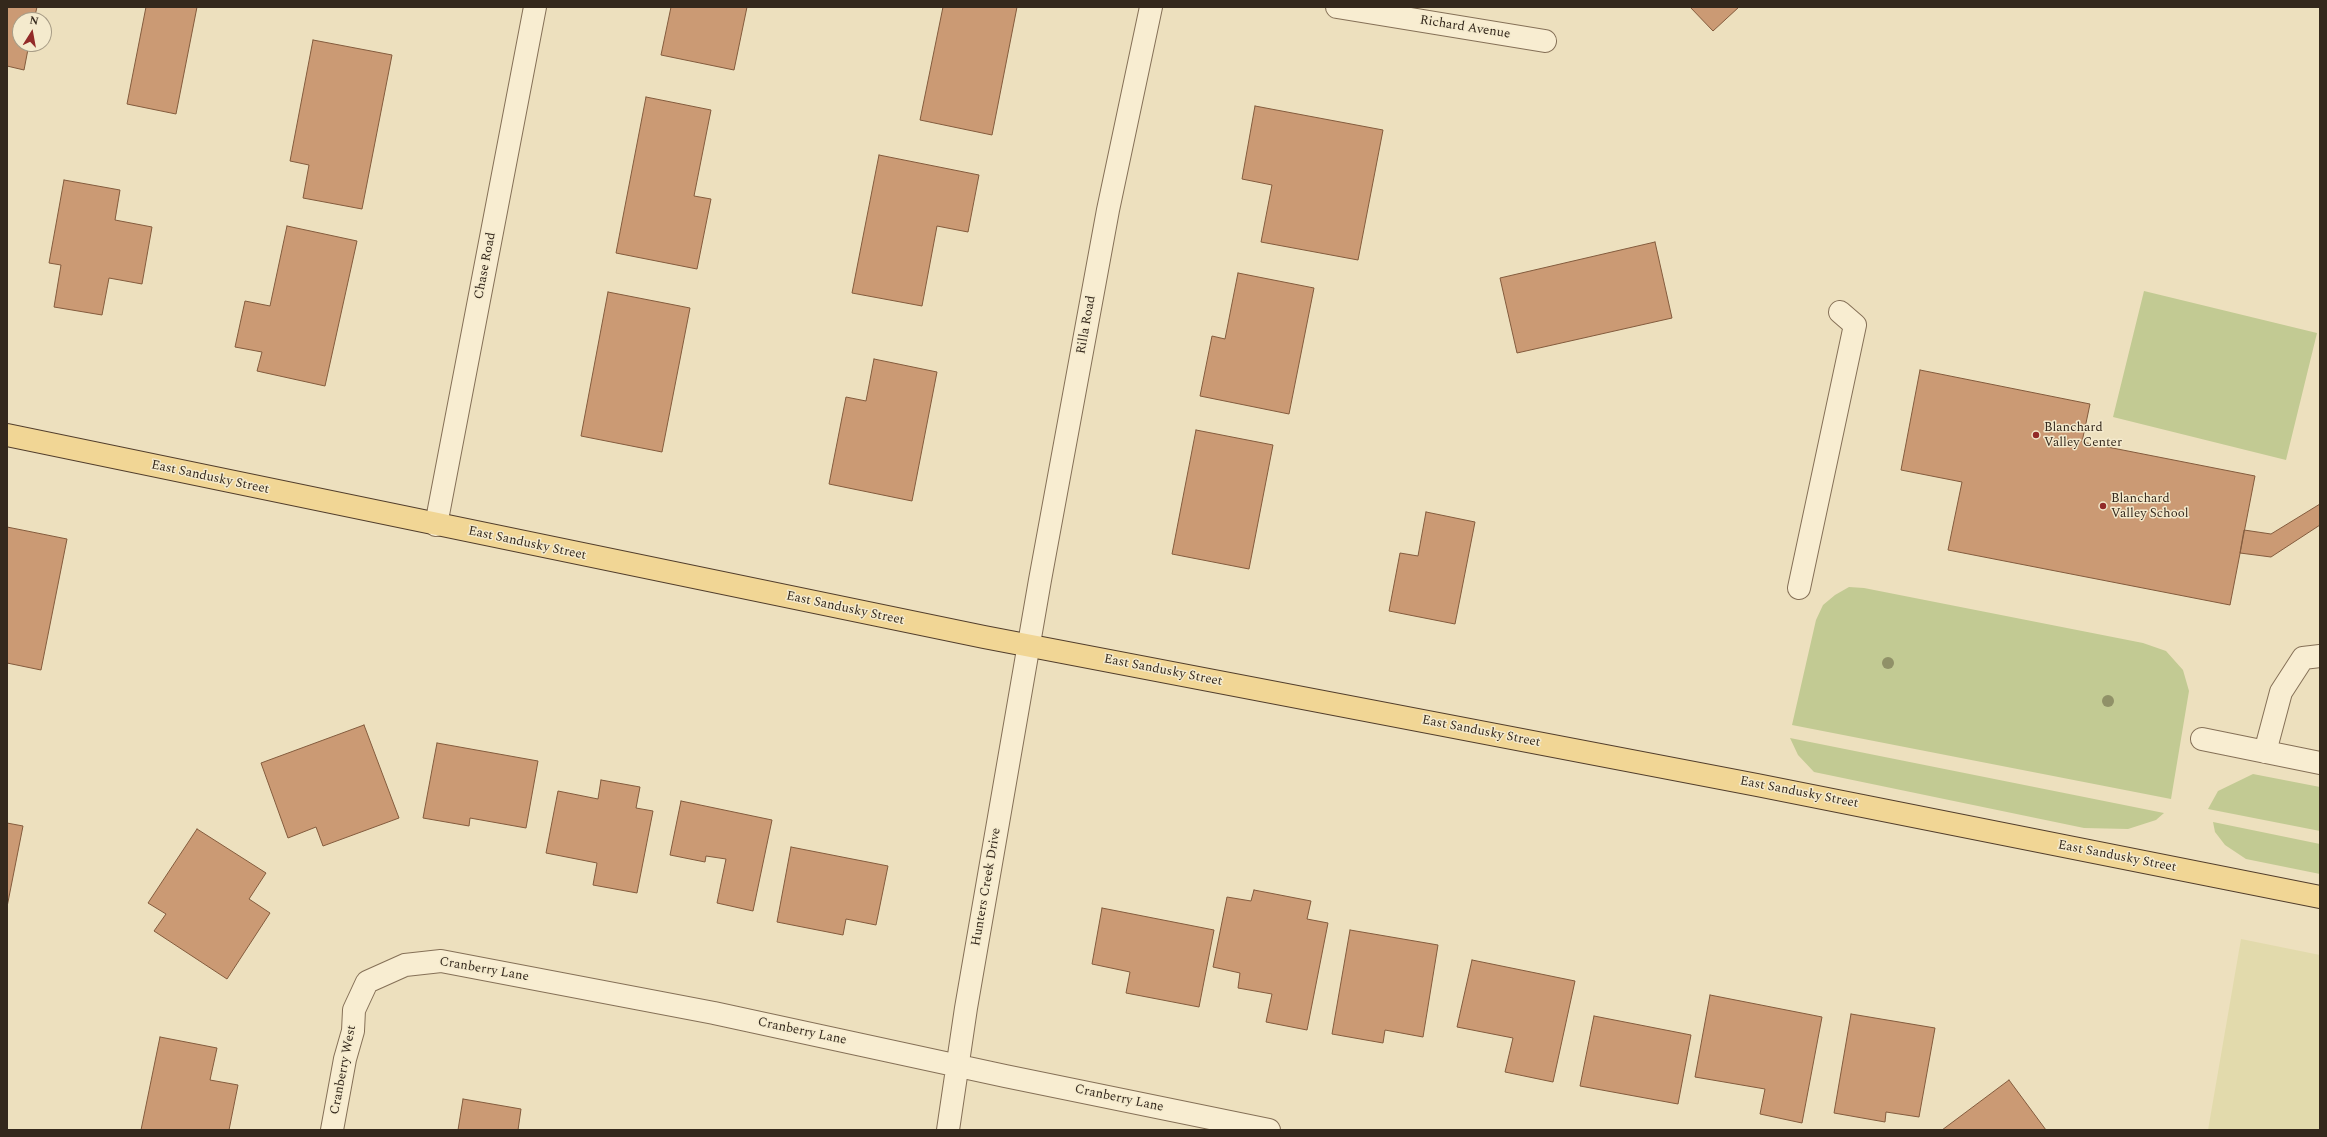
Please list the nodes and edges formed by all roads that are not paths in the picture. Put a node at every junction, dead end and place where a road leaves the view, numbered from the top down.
1 (535, 7) edge
2 (1151, 7) edge
3 (1337, 7) edge
4 (1545, 41) dead end
5 (1840, 312) dead end
6 (7, 435) edge
7 (436, 525) junction
8 (1799, 588) dead end
9 (1029, 645) junction
10 (2320, 656) edge
11 (2202, 739) dead end
12 (2265, 752) junction
13 (2320, 763) edge
14 (2320, 897) edge
15 (354, 1010) joint
16 (957, 1065) junction
17 (332, 1130) edge
18 (948, 1130) edge
19 (1269, 1130) edge

1 - 7 street, Chase Road
2 - 9 street, Rilla Road
3 - 4 street, Richard Avenue
5 - 8 street
6 - 7 main road, East Sandusky Street
7 - 9 main road, East Sandusky Street
9 - 14 main road, East Sandusky Street
9 - 16 street, Hunters Creek Drive
10 - 12 street
11 - 12 street
12 - 13 street
15 - 16 street, Cranberry Lane
15 - 17 street, Cranberry West
16 - 18 street, Hunters Creek Drive
16 - 19 street, Cranberry Lane

